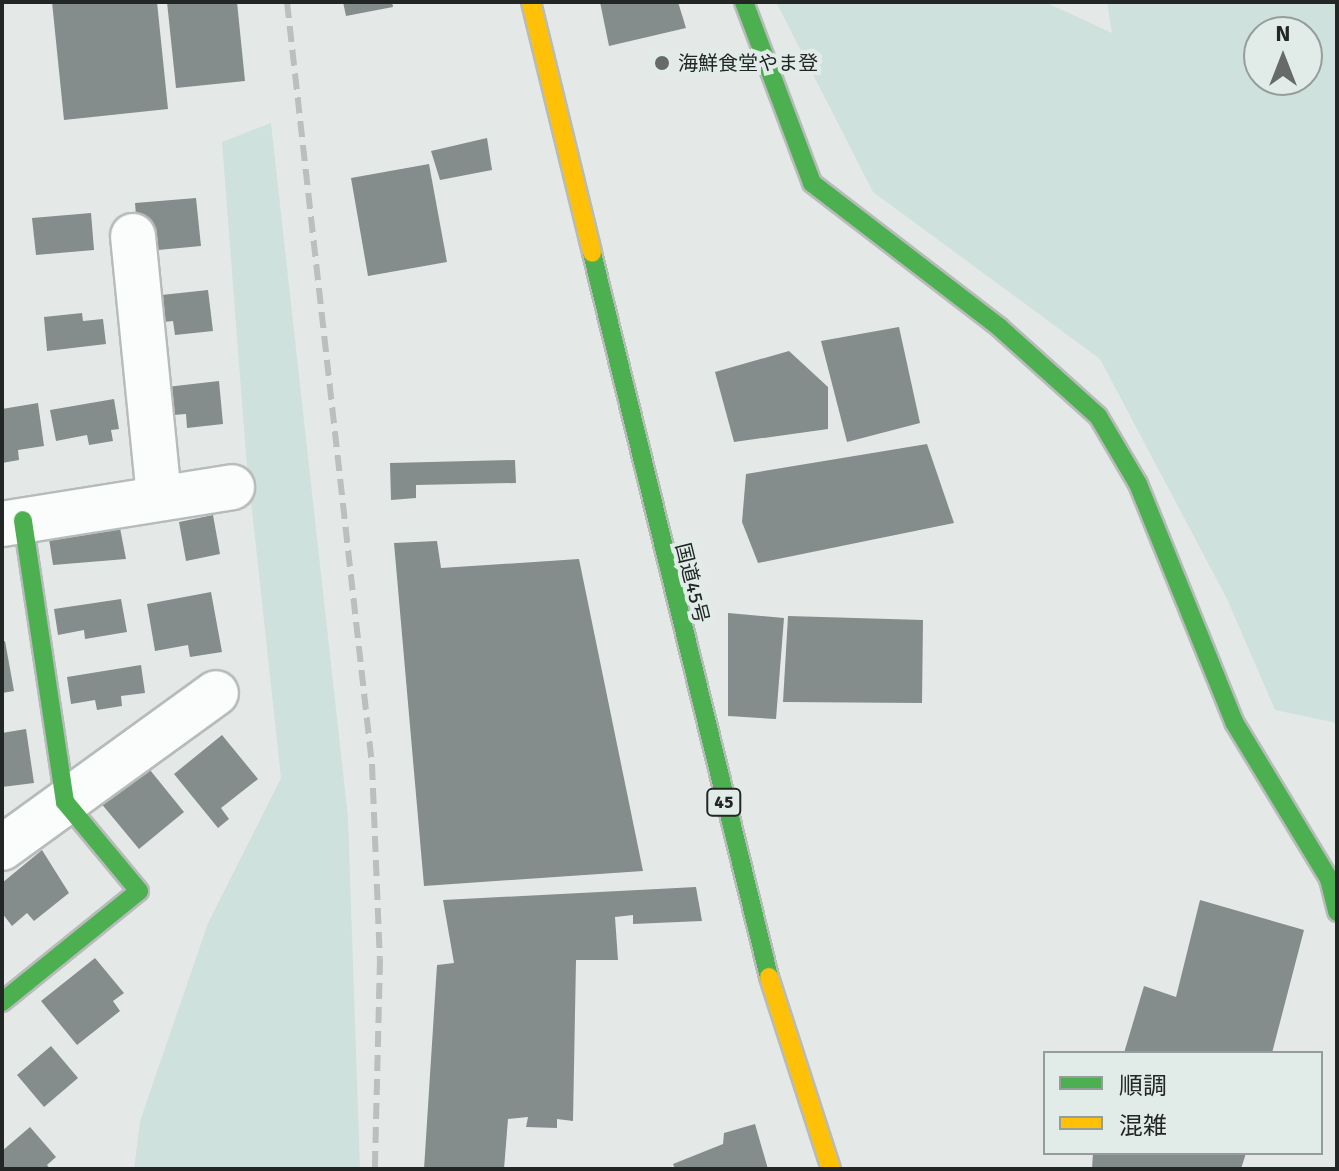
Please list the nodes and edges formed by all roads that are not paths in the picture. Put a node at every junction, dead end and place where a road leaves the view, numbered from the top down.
1 (531, 2) edge
2 (744, 2) edge
3 (133, 236) dead end
4 (232, 487) dead end
5 (159, 497) junction
6 (12, 522) edge
7 (216, 693) dead end
8 (65, 802) junction
9 (2, 848) edge
10 (1334, 888) edge
11 (2, 1002) edge
12 (831, 1169) edge

1 - 12 main road, 国道45号 / 45
2 - 10 main road
3 - 5 street
4 - 5 street
5 - 6 street
6 - 8 main road
7 - 8 street
8 - 9 street
8 - 11 main road

